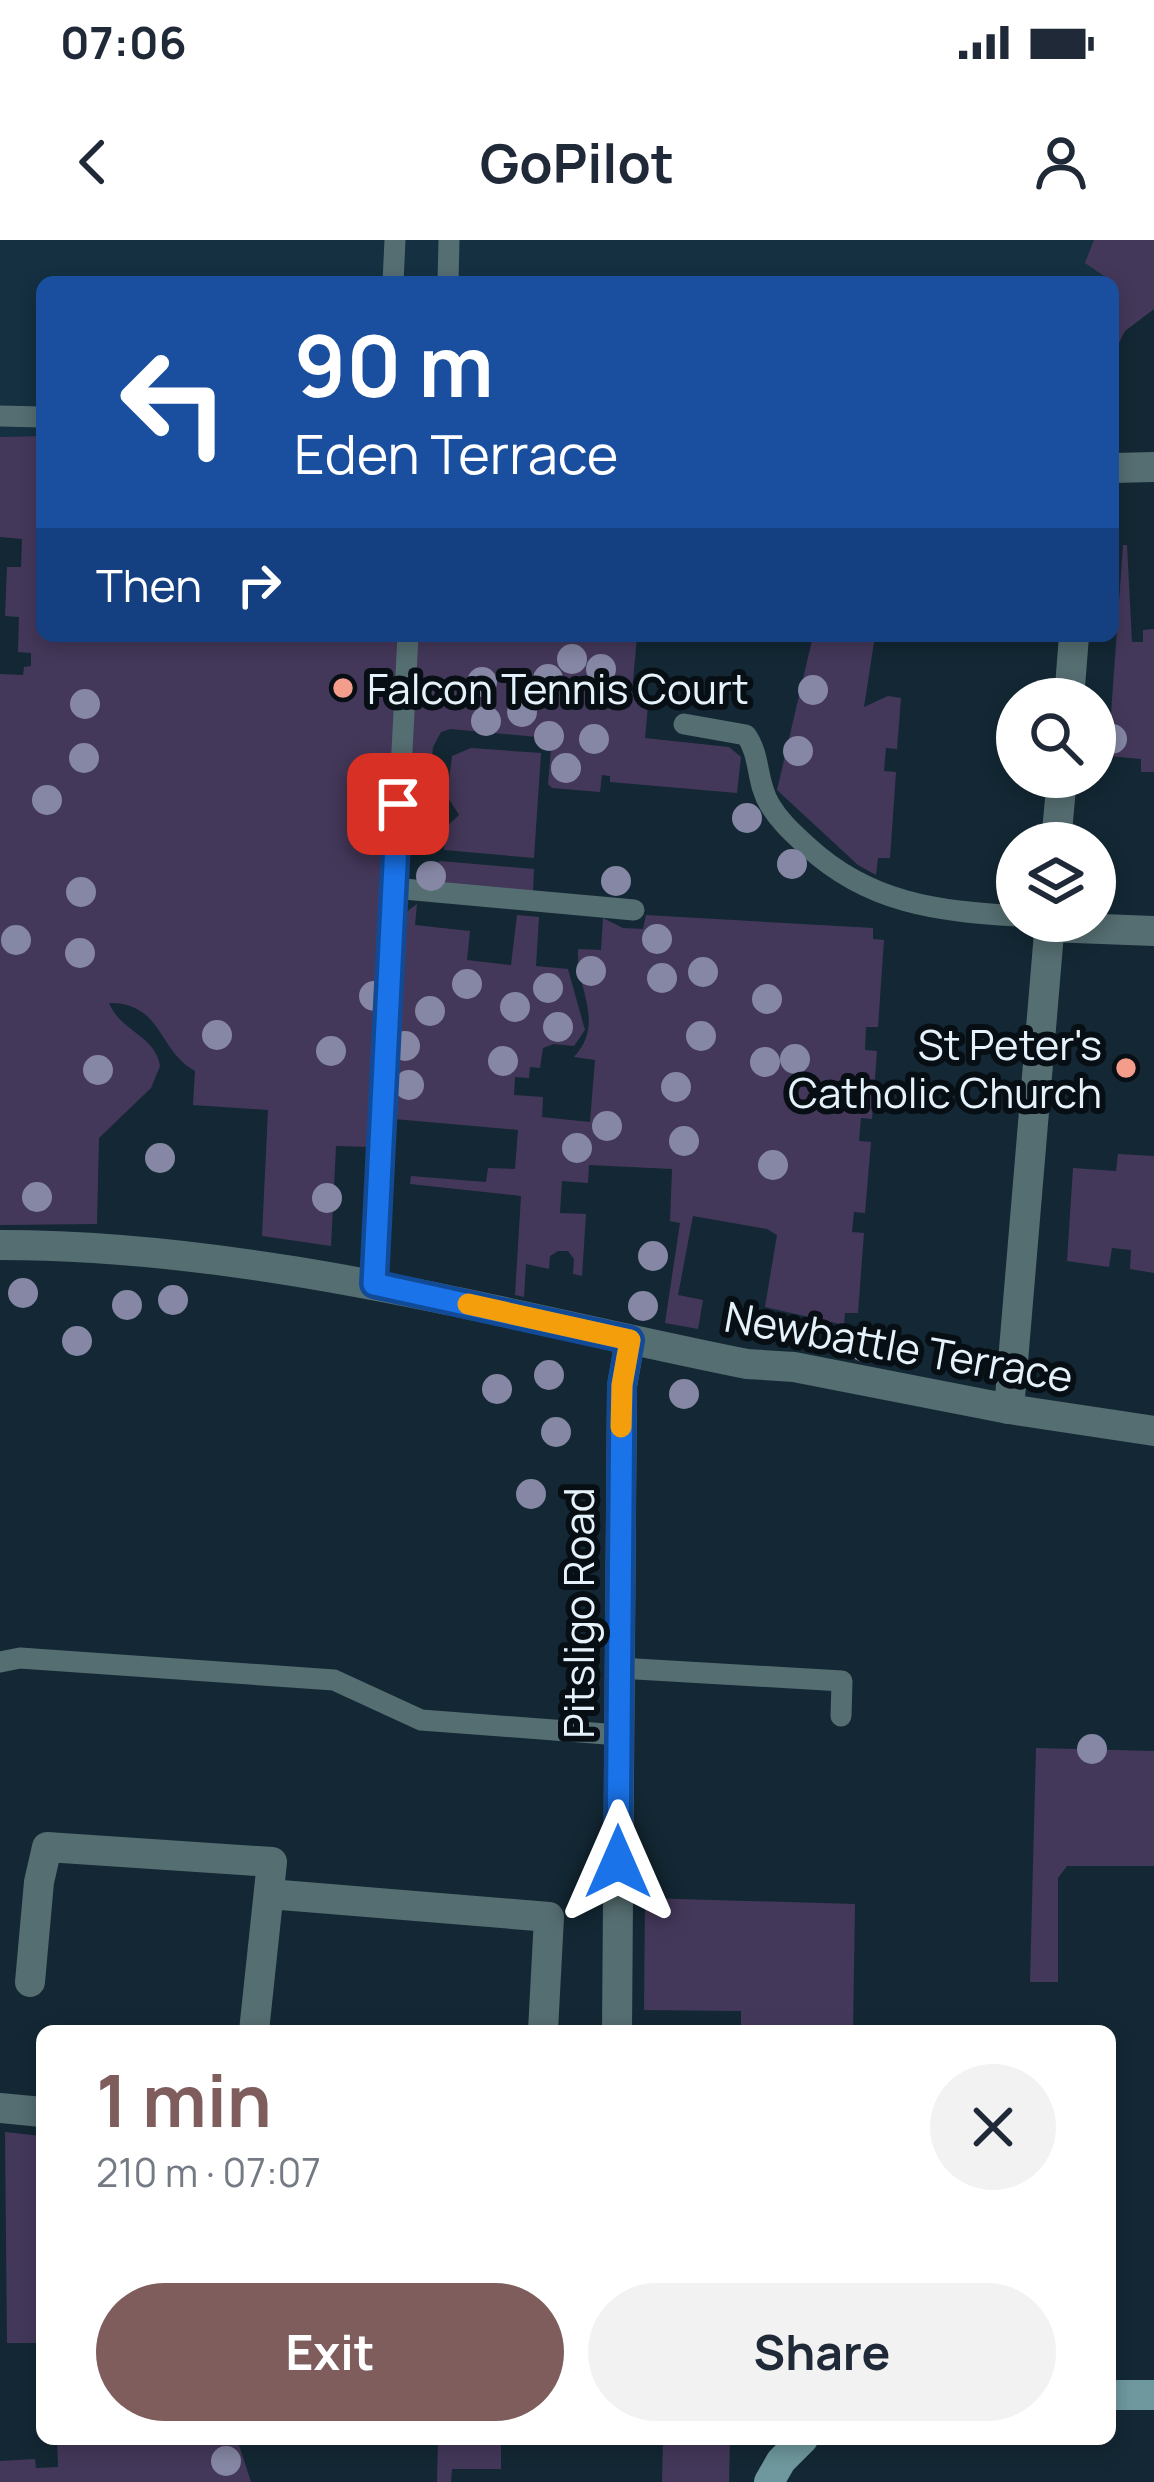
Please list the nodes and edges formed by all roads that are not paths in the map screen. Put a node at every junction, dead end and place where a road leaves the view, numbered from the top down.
1 (395, 240) edge
2 (449, 240) edge
3 (393, 276) edge
4 (448, 276) edge
5 (0, 416) edge
6 (36, 417) edge
7 (1154, 467) edge
8 (1119, 469) edge
9 (408, 642) edge
10 (1074, 642) edge
11 (1071, 678) edge
12 (684, 724) dead end
13 (393, 888) junction
14 (634, 910) dead end
15 (996, 913) edge
16 (1116, 929) edge
17 (1154, 932) edge
18 (1048, 942) edge
19 (0, 1245) edge
20 (374, 1284) junction
21 (630, 1340) junction
22 (1009, 1409) junction
23 (1154, 1431) edge
24 (0, 1662) edge
25 (619, 1668) junction
26 (841, 1716) dead end
27 (619, 1735) junction
28 (269, 1894) junction
29 (30, 1982) dead end
30 (255, 2025) edge
31 (543, 2025) edge
32 (617, 2025) edge
33 (0, 2108) edge
34 (36, 2111) edge
35 (1116, 2395) edge
36 (1154, 2395) edge
37 (795, 2445) edge
38 (769, 2482) edge

1 - 3 lane
2 - 4 lane
5 - 6 lane
7 - 8 street
9 - 13 lane
10 - 11 street
12 - 15 lane
13 - 14 lane
13 - 20 lane
16 - 17 street
18 - 22 street
19 - 20 street
20 - 21 street, Newbattle Terrace
21 - 22 street, Newbattle Terrace
21 - 25 street, Pitsligo Road
22 - 23 street, Newbattle Terrace
24 - 27 lane
25 - 26 lane
25 - 27 street, Pitsligo Road
27 - 32 street, Pitsligo Road
28 - 29 street
28 - 30 street
28 - 31 street
33 - 34 street
35 - 36 street
37 - 38 street

